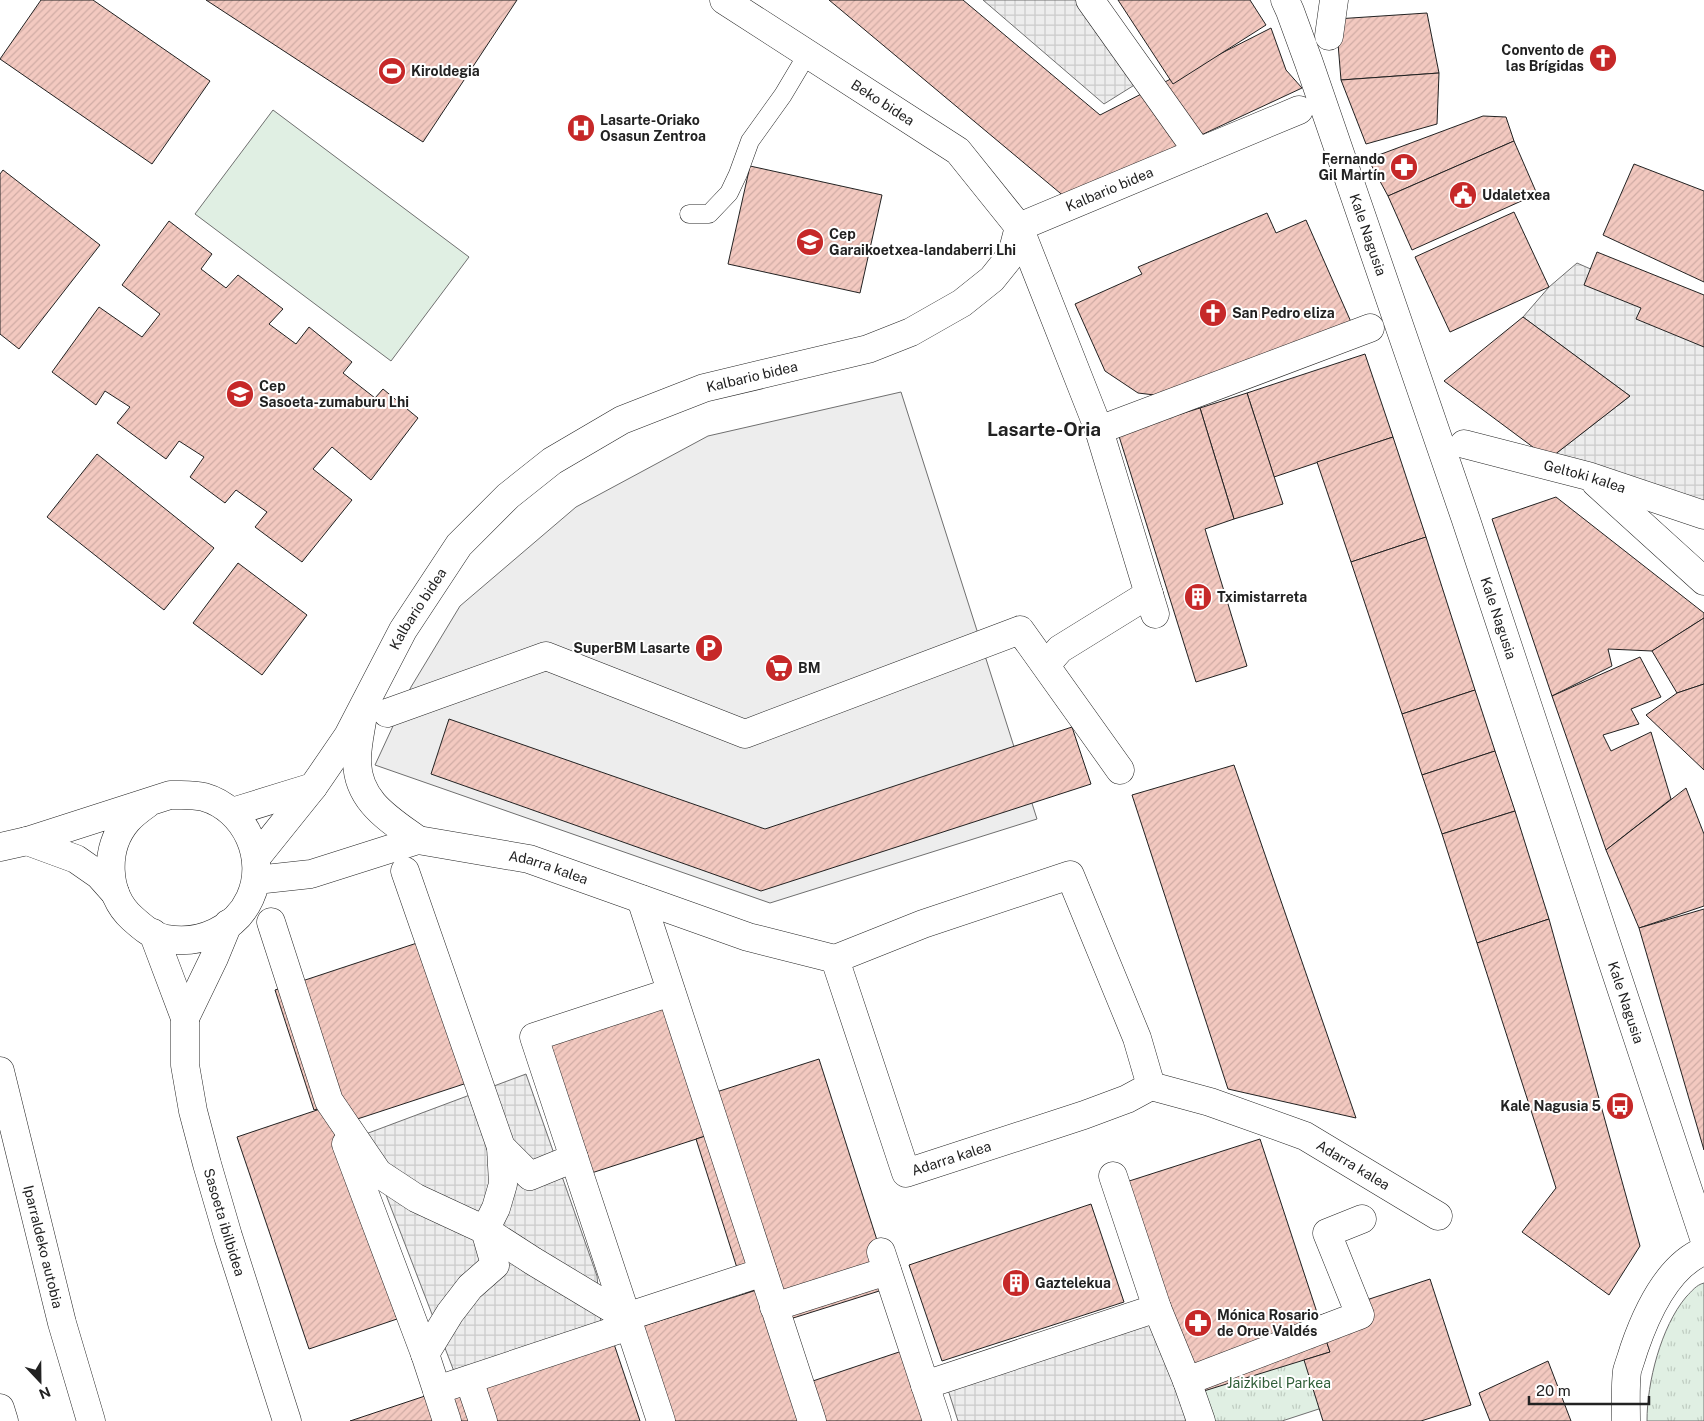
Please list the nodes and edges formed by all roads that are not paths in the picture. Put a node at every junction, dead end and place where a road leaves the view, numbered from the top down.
1 (724, 0) edge
2 (1090, 0) edge
3 (1284, 0) edge
4 (1334, 0) edge
5 (1329, 36) dead end
6 (808, 53) junction
7 (1299, 110) dead end
8 (1198, 152) junction
9 (689, 214) dead end
10 (1019, 227) junction
11 (1370, 328) dead end
12 (1099, 430) junction
13 (1464, 444) dead end
14 (1588, 476) junction
15 (1704, 515) edge
16 (1704, 581) edge
17 (1046, 665) junction
18 (376, 708) junction
19 (1120, 770) dead end
20 (313, 786) junction
21 (147, 804) junction
22 (232, 812) junction
23 (418, 840) junction
24 (27, 841) junction
25 (0, 847) edge
26 (256, 869) junction
27 (405, 871) dead end
28 (114, 893) junction
29 (641, 898) junction
30 (271, 922) dead end
31 (228, 924) junction
32 (153, 934) junction
33 (835, 959) junction
34 (671, 992) junction
35 (185, 1018) junction
36 (0, 1070) edge
37 (1150, 1086) junction
38 (329, 1101) junction
39 (501, 1147) junction
40 (574, 1158) junction
41 (1113, 1176) dead end
42 (1438, 1216) dead end
43 (1362, 1219) dead end
44 (486, 1230) junction
45 (1704, 1238) edge
46 (1704, 1251) edge
47 (763, 1272) junction
48 (774, 1306) junction
49 (1157, 1308) junction
50 (628, 1321) junction
51 (425, 1354) junction
52 (469, 1380) junction
53 (1187, 1381) junction
54 (925, 1385) junction
55 (437, 1390) junction
56 (0, 1408) edge
57 (4, 1421) edge
58 (91, 1421) edge
59 (287, 1421) edge
60 (447, 1421) edge
61 (483, 1421) edge
62 (661, 1421) edge
63 (812, 1421) edge
64 (937, 1421) edge
65 (1201, 1421) edge
66 (1626, 1421) edge

1 - 6 main road, Beko bidea
2 - 8 main road
3 - 45 main road, Kale Nagusia
4 - 5 main road
6 - 9 lane
6 - 10 main road, Beko bidea
7 - 8 main road, Kalbario bidea
8 - 10 main road, Kalbario bidea
10 - 12 main road, Beko bidea
10 - 18 main road, Kalbario bidea
11 - 12 main road
12 - 17 main road, Beko bidea
13 - 14 main road, Geltoki kalea
14 - 15 main road, Geltoki kalea
14 - 16 main road
17 - 18 main road
17 - 19 main road
18 - 20 main road, Kalbario bidea
18 - 23 main road
20 - 22 main road
20 - 26 main road, Kalbario bidea
21 - 22 main road
21 - 24 main road
21 - 28 main road
22 - 26 main road
23 - 26 main road, Adarra kalea
23 - 29 main road, Adarra kalea
24 - 25 main road
24 - 28 main road
26 - 31 main road
27 - 39 main road
28 - 32 main road
29 - 33 main road, Adarra kalea
29 - 34 main road
30 - 38 main road
31 - 32 main road
31 - 35 main road, Sasoeta ibilbidea
32 - 35 main road, Sasoeta ibilbidea
33 - 37 main road
33 - 37 main road, Adarra kalea
34 - 40 main road
34 - 47 main road
35 - 59 main road, Sasoeta ibilbidea
36 - 58 main road, Iparraldeko autobia
37 - 42 main road, Adarra kalea
38 - 44 main road
38 - 51 main road
39 - 40 main road
39 - 44 main road
40 - 50 main road
41 - 49 main road
43 - 53 main road
44 - 50 main road
44 - 51 main road
46 - 66 main road
47 - 48 main road
47 - 50 main road
48 - 54 main road
48 - 63 main road
49 - 53 main road
49 - 54 main road
50 - 52 main road
50 - 62 main road
51 - 55 main road
52 - 55 main road
52 - 61 main road
53 - 65 main road
54 - 64 main road
55 - 60 main road
56 - 57 main road

